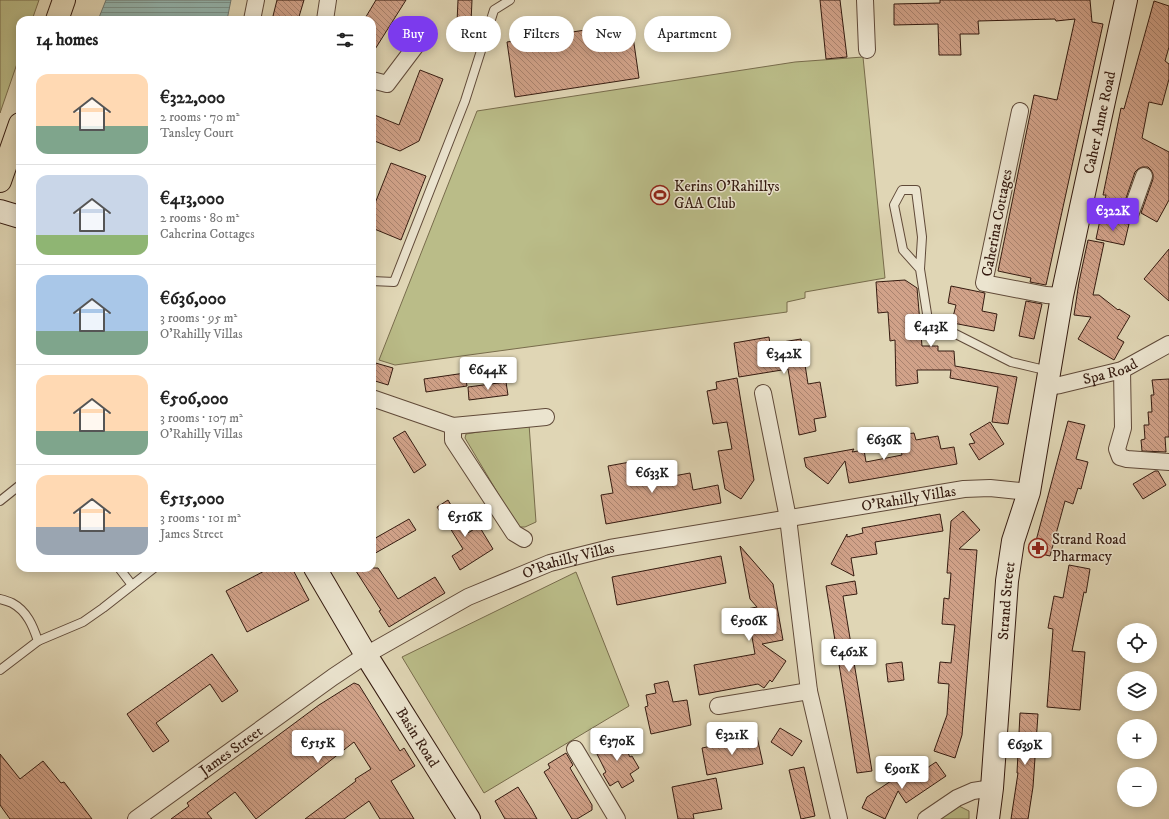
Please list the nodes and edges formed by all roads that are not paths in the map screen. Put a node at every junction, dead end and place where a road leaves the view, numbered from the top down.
1 (64, 0) edge
2 (256, 0) edge
3 (328, 0) edge
4 (510, 0) edge
5 (865, 0) edge
6 (1126, 0) edge
7 (58, 16) edge
8 (253, 16) edge
9 (326, 16) edge
10 (867, 50) dead end
11 (411, 52) edge
12 (376, 81) edge
13 (1020, 111) dead end
14 (16, 135) edge
15 (1144, 176) dead end
16 (0, 181) edge
17 (1080, 207) junction
18 (0, 211) edge
19 (16, 216) edge
20 (920, 269) junction
21 (376, 281) edge
22 (1062, 296) junction
23 (1169, 344) edge
24 (1122, 370) junction
25 (1048, 379) junction
26 (763, 393) dead end
27 (376, 399) edge
28 (546, 417) dead end
29 (453, 426) junction
30 (1169, 462) edge
31 (16, 488) edge
32 (1029, 492) junction
33 (0, 501) edge
34 (788, 518) junction
35 (524, 539) dead end
36 (123, 572) edge
37 (149, 572) edge
38 (317, 572) edge
39 (132, 585) junction
40 (0, 599) edge
41 (38, 641) junction
42 (366, 655) junction
43 (0, 670) edge
44 (809, 691) junction
45 (718, 706) dead end
46 (575, 749) dead end
47 (992, 788) junction
48 (136, 819) edge
49 (469, 819) edge
50 (617, 819) edge
51 (838, 819) edge
52 (926, 819) edge
53 (988, 819) edge

1 - 7 main road
2 - 8 street
3 - 9 street
4 - 21 lane
5 - 10 street
6 - 17 street, Caher Anne Road
11 - 12 street
13 - 22 street, Caherina Cottages
14 - 16 main road
15 - 17 street
17 - 22 street, Caher Anne Road
18 - 19 street
20 - 20 lane
20 - 25 lane
22 - 25 street, Caher Anne Road
23 - 24 street, Spa Road
24 - 25 street, Spa Road
24 - 30 street
25 - 32 street, Strand Street
26 - 34 street
27 - 29 street
28 - 29 street
29 - 35 street
31 - 33 lane
32 - 34 street, O'Rahilly Villas
32 - 47 street, Strand Street
34 - 42 street, O'Rahilly Villas
34 - 44 street
36 - 39 lane
37 - 39 lane
38 - 42 street, Basin Road
39 - 41 lane
40 - 41 lane
41 - 43 lane
42 - 48 street, James Street
42 - 49 street, Basin Road
44 - 45 street
44 - 51 street
46 - 50 street
47 - 52 street
47 - 53 street, Strand Street

